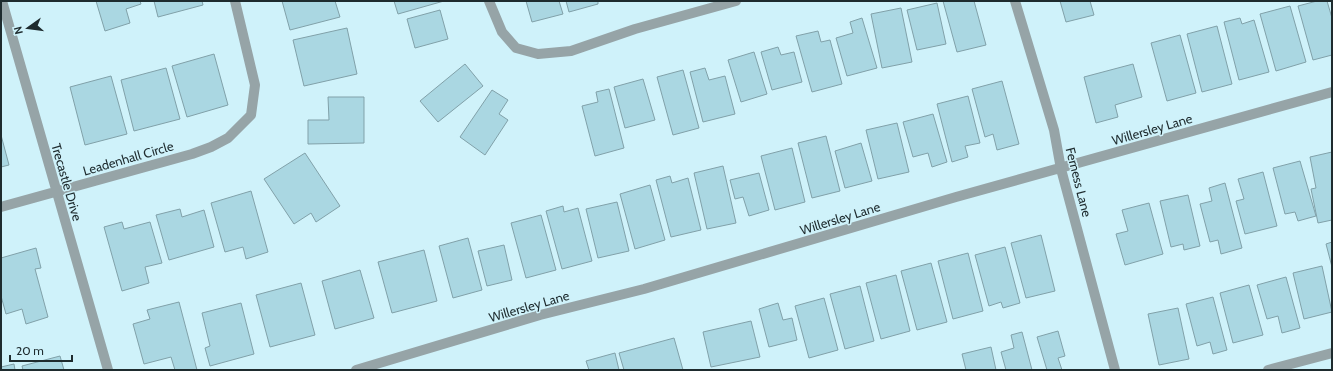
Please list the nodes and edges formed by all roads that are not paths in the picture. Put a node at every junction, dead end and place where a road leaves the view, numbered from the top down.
1 (2, 1) edge
2 (234, 1) edge
3 (489, 1) edge
4 (736, 1) edge
5 (1015, 1) edge
6 (1332, 92) edge
7 (1060, 169) junction
8 (56, 192) junction
9 (1, 207) edge
10 (1332, 353) edge
11 (108, 370) edge
12 (356, 370) edge
13 (1115, 370) edge
14 (1268, 370) edge

1 - 8 street, Trecastle Drive
2 - 8 street, Leadenhall Circle
3 - 4 street
5 - 7 street, Ferness Lane
6 - 7 street, Willersley Lane
7 - 12 street, Willersley Lane
7 - 13 street, Ferness Lane
8 - 9 street, Leadenhall Circle
8 - 11 street, Trecastle Drive
10 - 14 street

